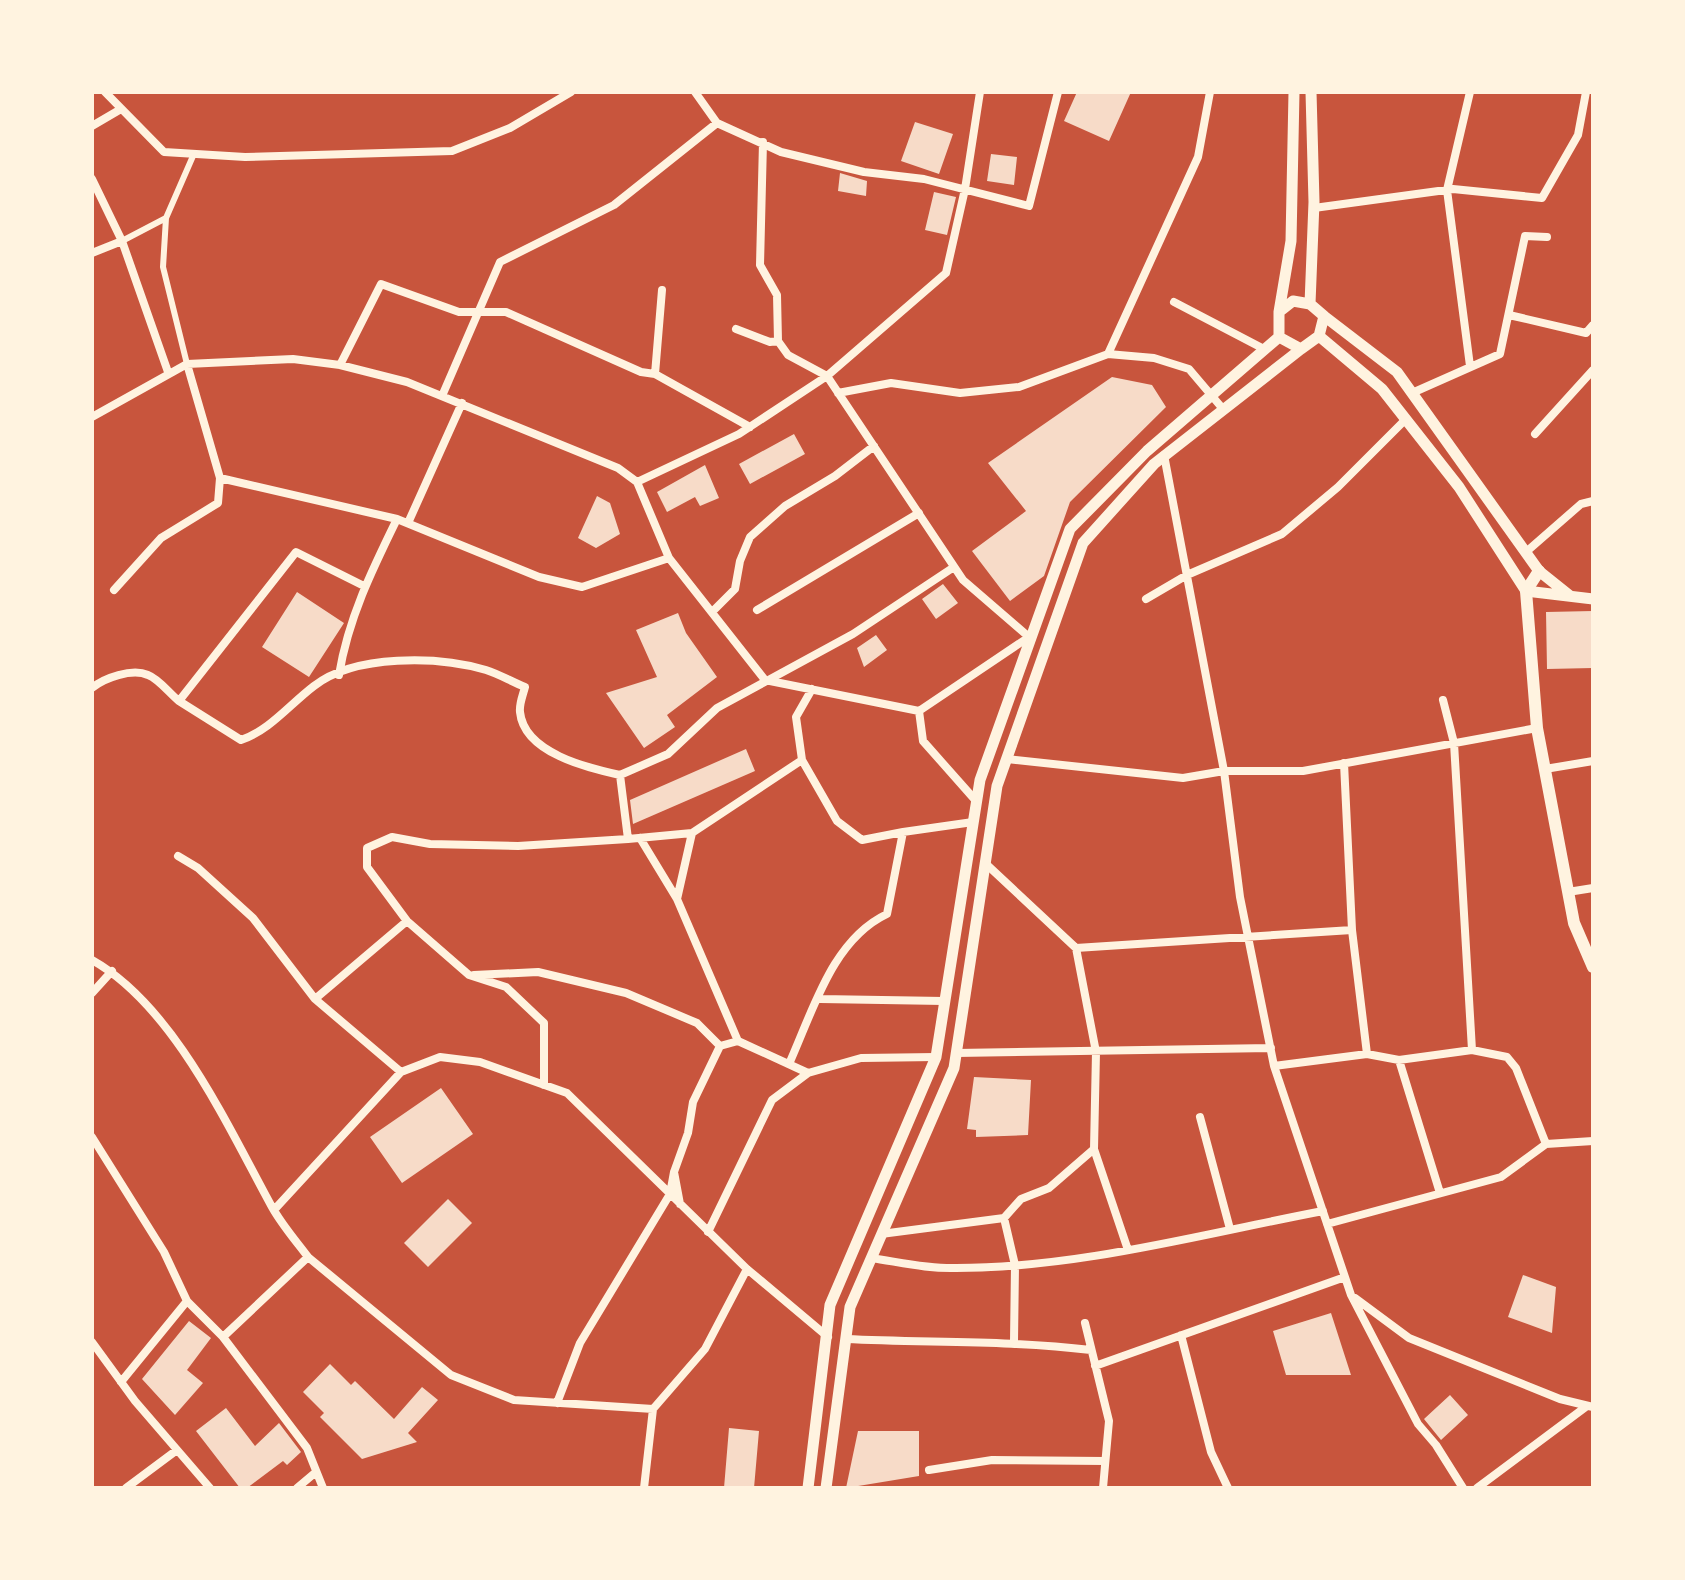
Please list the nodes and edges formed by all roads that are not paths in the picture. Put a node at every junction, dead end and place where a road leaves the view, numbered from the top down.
1 (105, 92) edge
2 (571, 92) edge
3 (697, 92) edge
4 (980, 92) edge
5 (1058, 92) edge
6 (1210, 92) edge
7 (1294, 92) edge
8 (1311, 92) edge
9 (1470, 92) edge
10 (1586, 92) edge
11 (121, 109) junction
12 (717, 123) junction
13 (92, 126) edge
14 (763, 142) junction
15 (193, 156) junction
16 (92, 179) edge
17 (965, 189) junction
18 (1447, 190) junction
19 (1314, 208) junction
20 (166, 218) junction
21 (1547, 237) dead end
22 (122, 241) junction
23 (92, 253) edge
24 (662, 290) dead end
25 (1174, 302) dead end
26 (1310, 304) junction
27 (481, 310) junction
28 (1279, 312) junction
29 (1509, 315) junction
30 (1324, 316) junction
31 (1593, 325) edge
32 (736, 329) dead end
33 (1319, 336) junction
34 (1279, 337) junction
35 (778, 341) junction
36 (1264, 349) junction
37 (1301, 349) junction
38 (1108, 354) junction
39 (187, 364) junction
40 (340, 365) junction
41 (1470, 366) junction
42 (1593, 370) edge
43 (168, 372) junction
44 (655, 374) junction
45 (827, 376) junction
46 (838, 393) junction
47 (1412, 393) junction
48 (442, 396) junction
49 (1210, 396) junction
50 (462, 403) junction
51 (1223, 409) junction
52 (92, 417) edge
53 (1406, 419) junction
54 (750, 427) junction
55 (1535, 434) dead end
56 (874, 446) junction
57 (1164, 455) junction
58 (220, 478) junction
59 (637, 482) junction
60 (1593, 501) edge
61 (919, 513) junction
62 (397, 519) junction
63 (408, 523) junction
64 (1526, 552) junction
65 (669, 558) junction
66 (954, 567) junction
67 (1539, 571) junction
68 (1187, 575) junction
69 (364, 586) junction
70 (114, 590) dead end
71 (1526, 591) junction
72 (1573, 597) junction
73 (1146, 599) dead end
74 (1593, 599) edge
75 (757, 610) dead end
76 (712, 612) junction
77 (1029, 637) junction
78 (339, 675) junction
79 (765, 680) junction
80 (92, 688) edge
81 (812, 689) junction
82 (1443, 700) dead end
83 (179, 701) junction
84 (919, 711) junction
85 (1537, 728) junction
86 (1454, 743) junction
87 (1007, 759) junction
88 (802, 760) junction
89 (1593, 761) edge
90 (1344, 763) junction
91 (1545, 769) junction
92 (1224, 771) junction
93 (620, 775) junction
94 (977, 802) junction
95 (973, 822) junction
96 (903, 832) junction
97 (692, 833) junction
98 (640, 838) junction
99 (628, 839) junction
100 (178, 856) dead end
101 (985, 863) junction
102 (1593, 888) edge
103 (1568, 892) junction
104 (677, 899) junction
105 (407, 921) junction
106 (1352, 930) junction
107 (1248, 936) junction
108 (1076, 948) junction
109 (92, 960) edge
110 (1593, 967) edge
111 (112, 971) junction
112 (469, 975) junction
113 (92, 993) edge
114 (315, 999) junction
115 (820, 999) junction
116 (944, 1001) junction
117 (738, 1041) junction
118 (720, 1046) junction
119 (1271, 1048) junction
120 (1472, 1050) junction
121 (1096, 1052) junction
122 (956, 1053) junction
123 (1367, 1054) junction
124 (936, 1057) junction
125 (1399, 1060) junction
126 (789, 1064) junction
127 (1274, 1066) junction
128 (401, 1072) junction
129 (808, 1073) junction
130 (544, 1085) junction
131 (1200, 1117) dead end
132 (92, 1137) edge
133 (1593, 1141) edge
134 (1546, 1144) junction
135 (1094, 1149) junction
136 (674, 1172) junction
137 (1440, 1193) junction
138 (670, 1194) junction
139 (680, 1204) junction
140 (274, 1210) junction
141 (1323, 1211) junction
142 (1004, 1218) junction
143 (1327, 1224) junction
144 (1230, 1229) junction
145 (708, 1232) junction
146 (881, 1234) junction
147 (1128, 1250) junction
148 (308, 1257) junction
149 (871, 1258) junction
150 (1015, 1265) junction
151 (747, 1269) junction
152 (1345, 1277) junction
153 (1351, 1295) junction
154 (187, 1301) junction
155 (1085, 1323) dead end
156 (1181, 1335) junction
157 (223, 1337) junction
158 (828, 1338) junction
159 (846, 1339) junction
160 (1014, 1341) junction
161 (92, 1342) edge
162 (1091, 1350) junction
163 (1095, 1366) junction
164 (121, 1382) junction
165 (557, 1403) junction
166 (1590, 1406) edge
167 (653, 1409) junction
168 (177, 1450) junction
169 (1105, 1461) junction
170 (929, 1470) dead end
171 (316, 1472) junction
172 (126, 1488) edge
173 (210, 1488) edge
174 (297, 1488) edge
175 (323, 1488) edge
176 (644, 1488) edge
177 (808, 1488) edge
178 (826, 1488) edge
179 (1103, 1488) edge
180 (1228, 1488) edge
181 (1463, 1488) edge
182 (1477, 1488) edge

1 - 11 street
2 - 15 street
3 - 12 street
4 - 17 street
5 - 17 street
6 - 38 street
7 - 28 street
8 - 19 street
9 - 18 street
10 - 18 street
11 - 13 street
11 - 15 street
12 - 14 street
12 - 27 street
14 - 17 street
14 - 35 street
15 - 20 street
16 - 22 street
17 - 45 street
18 - 19 street
18 - 41 street
19 - 26 street
20 - 22 street
20 - 39 street
21 - 29 street
22 - 23 street
22 - 43 street
24 - 44 street
25 - 36 street
26 - 28 street
26 - 30 street
27 - 40 street
27 - 44 street
27 - 48 street
28 - 34 street
29 - 31 street
29 - 41 street
30 - 33 street
30 - 47 street
32 - 35 street
33 - 37 street
33 - 53 street
34 - 36 street
34 - 37 street
35 - 45 street
36 - 49 street
37 - 51 street
38 - 46 street
38 - 49 street
39 - 40 street
39 - 43 street
39 - 58 street
40 - 48 street
41 - 47 street
42 - 55 street
43 - 52 street
44 - 54 street
45 - 46 street
45 - 54 street
46 - 56 street
47 - 64 street
48 - 50 street
49 - 51 street
49 - 77 street
50 - 59 street
50 - 63 street
51 - 57 street
53 - 68 street
53 - 71 street
54 - 59 street
56 - 61 street
56 - 76 street
57 - 68 street
57 - 87 street
58 - 62 street
58 - 70 street
59 - 65 street
60 - 64 street
61 - 66 street
61 - 75 street
62 - 63 street
62 - 69 street
63 - 65 street
64 - 67 street
65 - 76 street
66 - 77 street
66 - 79 street
67 - 71 main road
67 - 72 street
68 - 73 street
68 - 92 street
69 - 78 street
69 - 83 street
71 - 72 street
71 - 85 main road
72 - 74 street
76 - 79 street
77 - 84 street
77 - 94 street
78 - 83 street
78 - 93 street
79 - 81 street
79 - 93 street
80 - 83 street
81 - 84 street
81 - 88 street
82 - 86 street
84 - 94 street
85 - 86 street
85 - 91 main road
86 - 90 street
86 - 120 street
87 - 92 street
87 - 101 street
88 - 96 street
88 - 97 street
89 - 91 street
90 - 92 street
90 - 106 street
91 - 103 main road
92 - 107 street
93 - 99 street
94 - 95 street
95 - 96 street
95 - 116 street
96 - 115 street
97 - 98 street
97 - 104 street
98 - 99 street
98 - 104 street
99 - 105 street
100 - 114 street
101 - 108 street
101 - 122 street
102 - 103 street
103 - 110 main road
104 - 117 street
105 - 112 street
105 - 114 street
106 - 107 street
106 - 123 street
107 - 108 street
107 - 119 street
108 - 121 street
109 - 111 street
111 - 113 street
111 - 140 street
112 - 118 street
112 - 130 street
114 - 128 street
115 - 116 street
115 - 126 street
116 - 124 street
117 - 118 street
117 - 126 street
118 - 136 street
119 - 121 street
119 - 127 street
120 - 125 street
120 - 134 street
121 - 122 street
121 - 135 street
122 - 146 street
123 - 125 street
123 - 127 street
124 - 129 street
124 - 158 street
125 - 137 street
126 - 129 street
127 - 141 street
128 - 130 street
128 - 140 street
129 - 145 street
130 - 138 street
131 - 144 street
132 - 154 street
133 - 134 street
134 - 137 street
135 - 142 street
135 - 147 street
136 - 138 street
136 - 139 street
137 - 143 street
138 - 139 street
138 - 165 street
139 - 145 street
140 - 148 street
141 - 143 street
141 - 144 street
142 - 146 street
142 - 150 street
143 - 152 street
144 - 147 street
145 - 151 street
146 - 149 street
147 - 150 street
148 - 157 street
148 - 165 street
149 - 150 street
149 - 159 street
150 - 160 street
151 - 158 street
151 - 167 street
152 - 153 street
152 - 156 street
153 - 166 street
153 - 181 street
154 - 157 street
154 - 164 street
155 - 162 street
156 - 163 street
156 - 180 street
157 - 171 street
158 - 177 street
159 - 160 street
159 - 178 street
160 - 162 street
161 - 164 street
162 - 163 street
163 - 169 street
164 - 168 street
165 - 167 street
166 - 182 street
167 - 176 street
168 - 172 street
168 - 173 street
169 - 170 street
169 - 179 street
171 - 174 street
171 - 175 street

